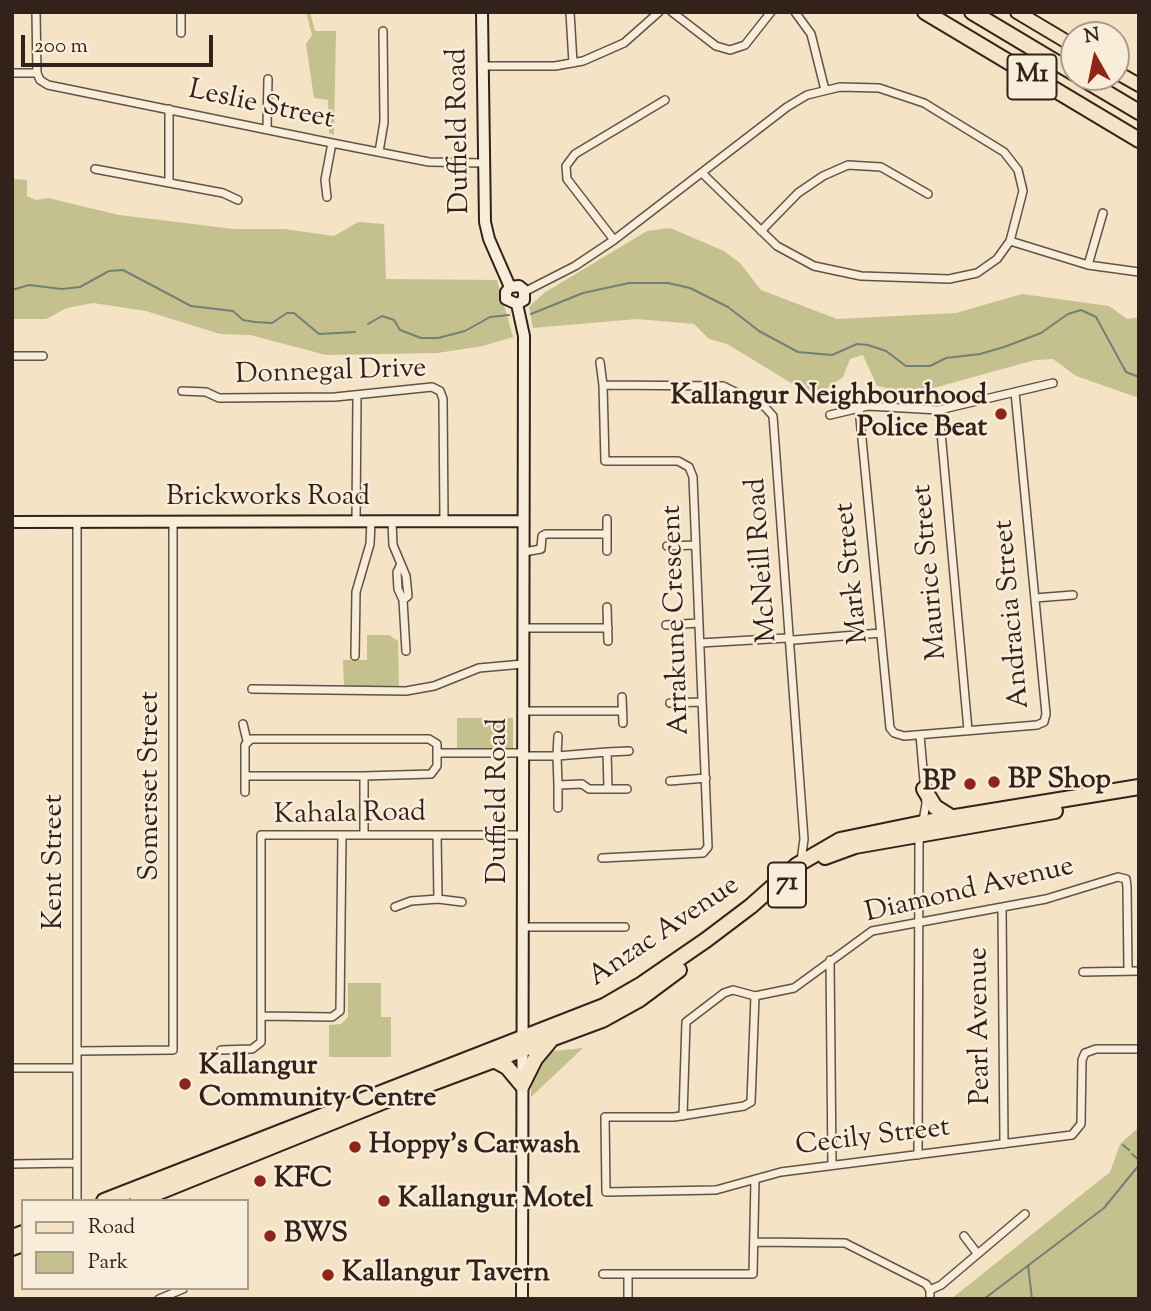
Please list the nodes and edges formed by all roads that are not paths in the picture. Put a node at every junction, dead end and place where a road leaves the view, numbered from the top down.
1 (36, 12) edge
2 (181, 12) edge
3 (482, 12) edge
4 (570, 12) edge
5 (659, 12) edge
6 (672, 12) edge
7 (771, 12) edge
8 (795, 12) edge
9 (925, 12) edge
10 (972, 12) edge
11 (1017, 12) edge
12 (383, 31) dead end
13 (181, 33) dead end
14 (1060, 38) edge
15 (573, 64) junction
16 (1060, 65) edge
17 (482, 66) junction
18 (12, 73) edge
19 (37, 73) junction
20 (268, 79) dead end
21 (825, 90) junction
22 (1104, 91) edge
23 (665, 100) dead end
24 (169, 109) junction
25 (1139, 111) edge
26 (267, 130) junction
27 (1139, 141) edge
28 (332, 143) junction
29 (379, 152) junction
30 (483, 163) junction
31 (95, 169) dead end
32 (702, 173) junction
33 (169, 182) junction
34 (928, 194) dead end
35 (327, 198) dead end
36 (238, 200) dead end
37 (1103, 213) dead end
38 (761, 231) junction
39 (614, 240) junction
40 (1010, 241) junction
41 (1088, 265) junction
42 (1139, 272) edge
43 (510, 287) junction
44 (524, 292) junction
45 (517, 304) junction
46 (12, 356) edge
47 (43, 356) dead end
48 (600, 362) dead end
49 (1053, 383) dead end
50 (603, 385) junction
51 (182, 391) dead end
52 (1015, 392) junction
53 (357, 396) junction
54 (859, 408) junction
55 (939, 410) junction
56 (830, 415) dead end
57 (607, 519) dead end
58 (394, 521) junction
59 (443, 521) junction
60 (523, 521) junction
61 (12, 522) edge
62 (77, 522) junction
63 (173, 522) junction
64 (356, 522) junction
65 (371, 522) junction
66 (606, 534) junction
67 (524, 536) junction
68 (542, 536) junction
69 (696, 545) junction
70 (667, 546) dead end
71 (607, 551) dead end
72 (524, 552) junction
73 (1073, 595) dead end
74 (1035, 598) junction
75 (607, 607) dead end
76 (699, 622) junction
77 (666, 625) dead end
78 (523, 628) junction
79 (608, 628) junction
80 (881, 633) junction
81 (791, 639) junction
82 (608, 641) dead end
83 (700, 643) junction
84 (406, 651) dead end
85 (355, 656) dead end
86 (523, 664) junction
87 (252, 689) dead end
88 (622, 697) dead end
89 (701, 702) junction
90 (670, 703) dead end
91 (523, 711) junction
92 (622, 711) junction
93 (623, 723) dead end
94 (243, 724) dead end
95 (968, 730) junction
96 (894, 733) joint
97 (920, 735) junction
98 (558, 736) dead end
99 (247, 741) junction
100 (629, 751) dead end
101 (607, 752) junction
102 (439, 753) junction
103 (523, 754) junction
104 (557, 756) junction
105 (245, 776) junction
106 (364, 776) junction
107 (706, 778) junction
108 (670, 781) dead end
109 (558, 785) junction
110 (1139, 787) edge
111 (608, 789) junction
112 (627, 789) dead end
113 (924, 789) junction
114 (245, 792) dead end
115 (1139, 796) edge
116 (558, 808) dead end
117 (951, 817) junction
118 (923, 828) junction
119 (364, 834) junction
120 (342, 835) junction
121 (437, 835) junction
122 (522, 835) junction
123 (804, 839) junction
124 (820, 850) junction
125 (602, 858) dead end
126 (801, 862) junction
127 (438, 896) junction
128 (462, 902) dead end
129 (396, 907) dead end
130 (1002, 907) junction
131 (919, 922) junction
132 (522, 927) junction
133 (625, 927) dead end
134 (830, 960) junction
135 (1128, 971) junction
136 (1139, 971) edge
137 (1083, 972) dead end
138 (755, 996) junction
139 (262, 1016) junction
140 (551, 1040) junction
141 (522, 1044) junction
142 (1139, 1049) edge
143 (221, 1050) dead end
144 (77, 1051) junction
145 (496, 1061) junction
146 (12, 1068) edge
147 (78, 1068) junction
148 (522, 1085) junction
149 (683, 1116) junction
150 (1004, 1144) junction
151 (918, 1154) junction
152 (77, 1163) junction
153 (12, 1164) edge
154 (832, 1165) junction
155 (755, 1180) junction
156 (78, 1199) edge
157 (109, 1199) edge
158 (142, 1199) edge
159 (1025, 1214) dead end
160 (964, 1236) dead end
161 (754, 1242) junction
162 (978, 1253) junction
163 (603, 1274) dead end
164 (628, 1275) junction
165 (181, 1290) edge
166 (930, 1290) junction
167 (159, 1299) edge
168 (522, 1299) edge
169 (628, 1299) edge
170 (930, 1299) edge

1 - 19 street
2 - 13 street
3 - 17 street, Duffield Road
4 - 15 street
5 - 15 street
6 - 7 street
8 - 21 street
9 - 27 highway, M1
10 - 16 highway, M1
11 - 14 main road
12 - 29 street
15 - 17 street
17 - 30 street, Duffield Road
18 - 19 street
19 - 24 street, Leslie Street
20 - 26 street
21 - 32 street
21 - 40 street
22 - 25 highway, M1
23 - 39 street
24 - 26 street, Leslie Street
24 - 33 street
26 - 28 street, Leslie Street
28 - 29 street, Leslie Street
28 - 35 street
29 - 30 street, Leslie Street
30 - 43 street, Duffield Road
31 - 33 street
32 - 38 street
32 - 39 street
33 - 36 street
34 - 38 street
37 - 41 street
38 - 40 street
39 - 44 street
40 - 41 street
41 - 42 street
43 - 44 street
43 - 45 street
44 - 45 street
45 - 60 street, Duffield Road
46 - 47 street
48 - 50 street, Arrakune Crescent
49 - 52 street
50 - 69 street, Arrakune Crescent
50 - 81 street, McNeill Road
51 - 53 street, Donnegal Drive
52 - 55 street
52 - 74 street, Andracia Street
53 - 59 street, Donnegal Drive
53 - 64 street
54 - 55 street
54 - 56 street
54 - 80 street, Mark Street
55 - 95 street, Maurice Street
57 - 66 street
58 - 59 street, Brickworks Road
58 - 65 street, Brickworks Road
58 - 84 street
59 - 60 street, Brickworks Road
60 - 67 street, Duffield Road
61 - 62 street, Brickworks Road
62 - 63 street, Brickworks Road
62 - 144 street, Kent Street
63 - 64 street, Brickworks Road
63 - 144 street, Somerset Street
64 - 65 street, Brickworks Road
65 - 85 street
66 - 68 street
66 - 71 street
67 - 68 street
67 - 72 street, Duffield Road
68 - 72 street
69 - 70 street
69 - 76 street, Arrakune Crescent
72 - 78 street, Duffield Road
73 - 74 street
74 - 95 street, Andracia Street
75 - 79 street
76 - 77 street
76 - 83 street, Arrakune Crescent
78 - 79 street
78 - 86 street, Duffield Road
79 - 82 street
80 - 81 street
80 - 96 street, Mark Street
81 - 83 street
81 - 123 street, McNeill Road
83 - 89 street, Arrakune Crescent
86 - 87 street
86 - 91 street, Duffield Road
88 - 92 street
89 - 90 street
89 - 107 street, Arrakune Crescent
91 - 92 street
91 - 103 street, Duffield Road
92 - 93 street
94 - 99 street
95 - 97 street, Andracia Street
96 - 97 street, Andracia Street
97 - 113 street
98 - 104 street
99 - 102 street
99 - 105 street
100 - 101 street
101 - 104 street
101 - 111 street
102 - 103 street
102 - 106 street
103 - 104 street
103 - 122 street, Duffield Road
104 - 109 street
105 - 106 street
105 - 114 street
106 - 119 street
107 - 108 street
107 - 125 street, Arrakune Crescent
109 - 111 street
109 - 116 street
110 - 117 highway, Anzac Avenue / 71
111 - 112 street
113 - 117 highway
113 - 118 street
115 - 118 highway, Anzac Avenue / 71
117 - 118 highway, Anzac Avenue / 71
118 - 124 highway, Anzac Avenue / 71
118 - 131 street
118 - 140 highway, Anzac Avenue / 71
119 - 120 street, Kahala Road
119 - 121 street, Kahala Road
120 - 139 street
120 - 139 street, Kahala Road
121 - 122 street, Kahala Road
121 - 127 street
122 - 132 street, Duffield Road
123 - 124 street
123 - 126 street, McNeill Road
124 - 126 highway, Anzac Avenue / 71
126 - 141 highway, Anzac Avenue / 71
127 - 128 street
127 - 129 street
130 - 131 street, Diamond Avenue
130 - 135 street, Diamond Avenue
130 - 150 street, Pearl Avenue
131 - 134 street, Diamond Avenue
131 - 151 street
132 - 133 street
132 - 141 street, Duffield Road
134 - 138 street, Diamond Avenue
134 - 154 street
135 - 136 street
135 - 137 street
138 - 149 street, Diamond Avenue
138 - 149 street
139 - 143 street, Kahala Road
140 - 141 highway, Anzac Avenue / 71
140 - 148 highway
141 - 145 highway, Anzac Avenue / 71
141 - 148 street, Duffield Road
141 - 157 highway, Anzac Avenue / 71
142 - 150 street, Cecily Street
144 - 147 street, Kent Street
145 - 148 highway
145 - 158 highway, Anzac Avenue / 71
146 - 147 street
147 - 152 street, Kent Street
148 - 168 street, Duffield Road
149 - 155 street, Cecily Street
150 - 151 street, Cecily Street
151 - 154 street, Cecily Street
152 - 153 street
152 - 156 street, Kent Street
154 - 155 street, Cecily Street
155 - 161 street
159 - 162 street
160 - 162 street
161 - 164 street
161 - 166 street
162 - 166 street
163 - 164 street
164 - 169 street
165 - 167 street
166 - 170 street

